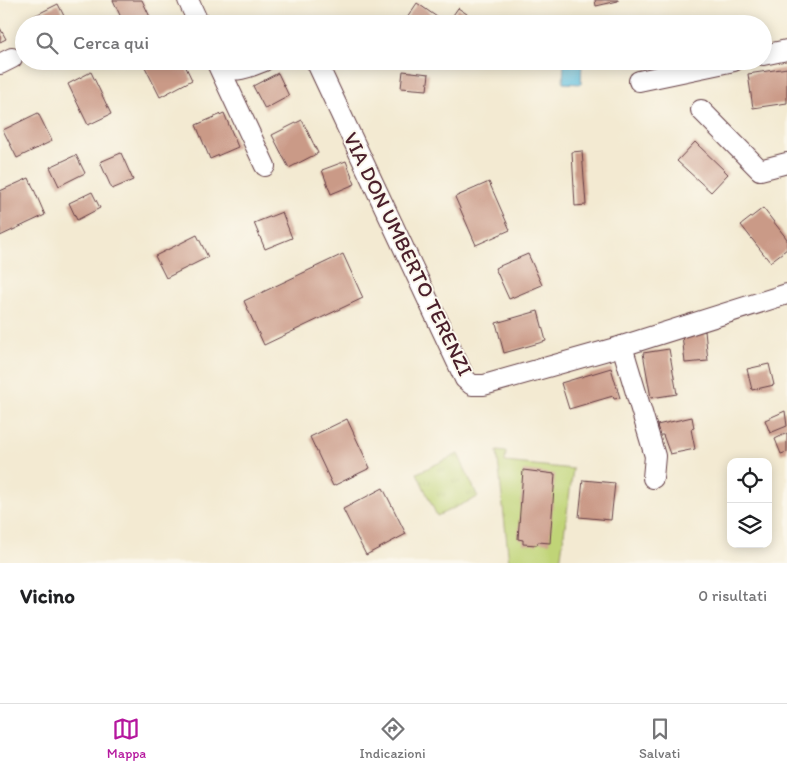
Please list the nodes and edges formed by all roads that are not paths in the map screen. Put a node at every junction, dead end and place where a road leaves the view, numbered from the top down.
1 (188, 0) edge
2 (195, 15) edge
3 (787, 50) edge
4 (772, 53) edge
5 (221, 70) edge
6 (320, 70) edge
7 (691, 70) edge
8 (639, 81) dead end
9 (701, 110) dead end
10 (787, 163) edge
11 (265, 166) dead end
12 (787, 294) edge
13 (622, 346) junction
14 (654, 478) dead end

1 - 2 street
3 - 4 street
5 - 11 street
6 - 13 street, VIA DON UMBERTO TERENZI
7 - 8 street
9 - 10 street
12 - 13 street, VIA DON UMBERTO TERENZI
13 - 14 street

